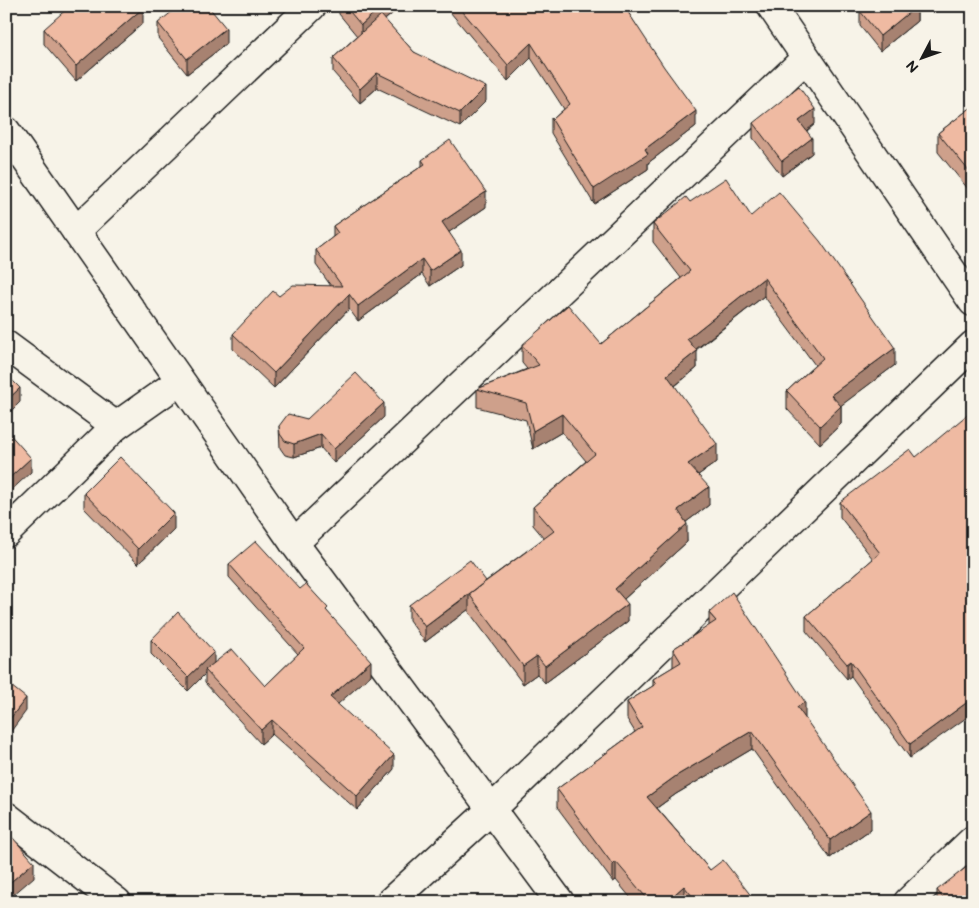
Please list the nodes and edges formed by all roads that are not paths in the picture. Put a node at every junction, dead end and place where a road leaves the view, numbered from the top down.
1 (312, 6) edge
2 (771, 6) edge
3 (806, 58) junction
4 (6, 131) edge
5 (76, 231) junction
6 (973, 302) edge
7 (6, 345) edge
8 (973, 346) edge
9 (180, 380) junction
10 (116, 426) junction
11 (6, 533) edge
12 (294, 543) junction
13 (492, 810) junction
14 (6, 816) edge
15 (973, 840) edge
16 (117, 902) edge
17 (390, 902) edge
18 (560, 902) edge
19 (908, 902) edge

1 - 5 street
2 - 3 street
3 - 6 street
3 - 12 street
4 - 5 street
5 - 9 street
7 - 10 street
8 - 13 street
9 - 10 street
9 - 12 street
10 - 11 street
12 - 13 street
13 - 17 street
13 - 18 street
14 - 16 street
15 - 19 street

